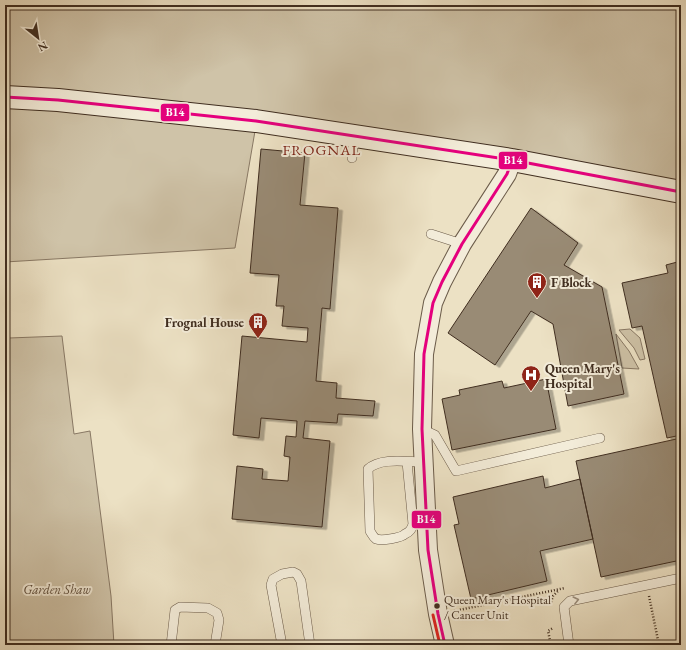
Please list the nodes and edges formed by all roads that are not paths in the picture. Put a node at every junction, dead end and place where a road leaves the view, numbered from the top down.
1 (5, 97) edge
2 (354, 136) junction
3 (352, 158) dead end
4 (512, 160) junction
5 (681, 192) edge
6 (431, 234) dead end
7 (462, 244) junction
8 (422, 429) junction
9 (600, 438) dead end
10 (415, 462) junction
11 (681, 578) edge
12 (171, 645) edge
13 (215, 645) edge
14 (282, 645) edge
15 (310, 645) edge
16 (445, 645) edge
17 (569, 645) edge

1 - 2 street
2 - 3 lane
2 - 4 street
4 - 5 street
4 - 7 street
6 - 7 lane
7 - 8 street
8 - 9 lane
8 - 10 street
10 - 10 lane
10 - 16 street
17 -> 11 lane
12 - 13 lane
14 - 15 lane

